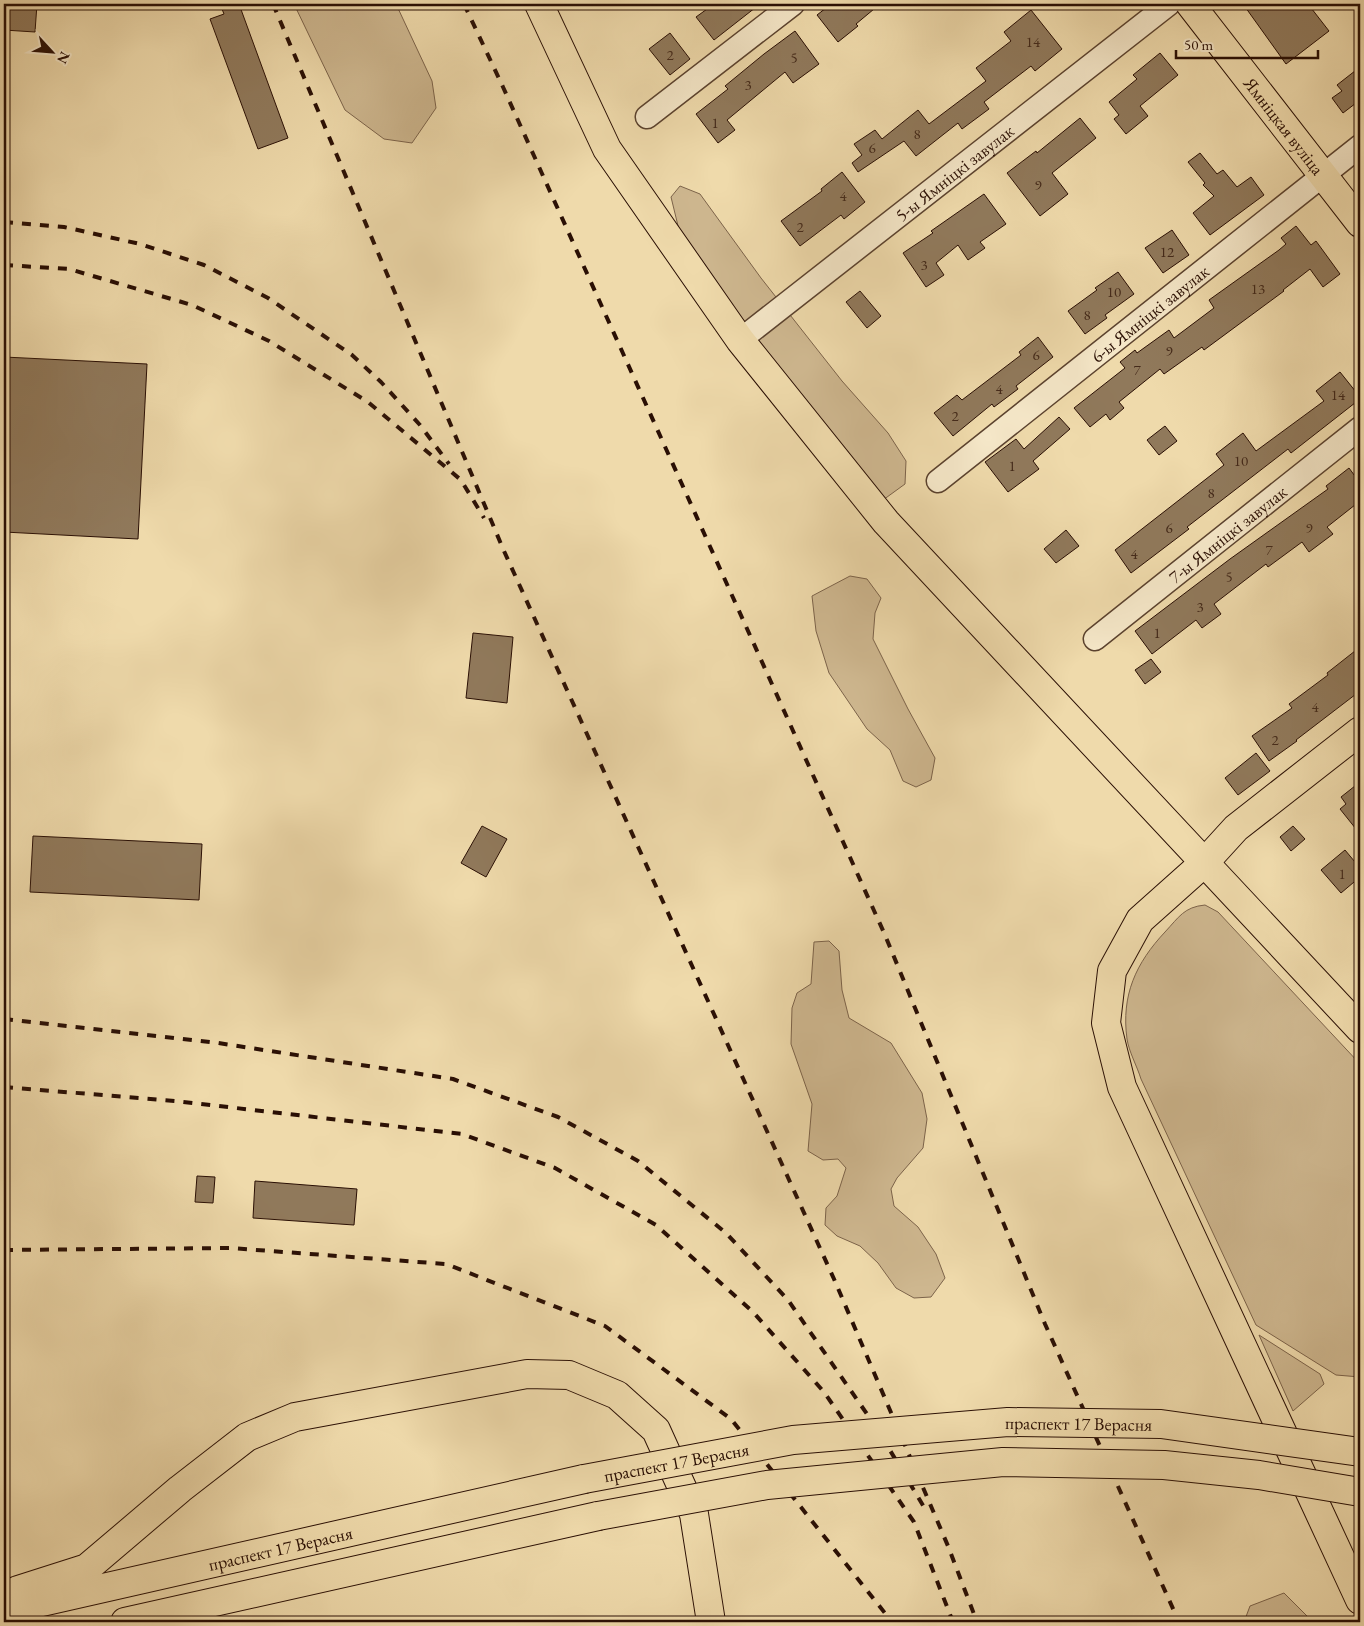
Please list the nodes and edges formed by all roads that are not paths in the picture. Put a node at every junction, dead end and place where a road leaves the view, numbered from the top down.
1 (539, 4) edge
2 (793, 4) edge
3 (1169, 4) edge
4 (1190, 4) edge
5 (647, 117) dead end
6 (1360, 146) edge
7 (1323, 175) junction
8 (1360, 224) edge
9 (740, 340) junction
10 (1360, 428) edge
11 (938, 481) dead end
12 (1095, 640) dead end
13 (1360, 732) edge
14 (1205, 862) junction
15 (1360, 1029) edge
16 (1360, 1452) edge
17 (1360, 1492) edge
18 (4, 1597) edge
19 (1360, 1600) edge
20 (4, 1610) edge
21 (125, 1622) edge
22 (711, 1622) edge

1 - 9 main road
2 - 5 street
3 - 9 street, 5-ы Ямніцкі завулак
4 - 7 main road, Ямніцкая вуліца
6 - 7 street, 6-ы Ямніцкі завулак
7 - 8 main road, Ямніцкая вуліца
7 - 11 street, 6-ы Ямніцкі завулак
9 - 14 main road
10 - 12 street, 7-ы Ямніцкі завулак
13 - 14 main road
14 - 15 main road
14 - 19 main road
16 - 20 main road, праспект 17 Верасня, bridge
17 - 21 main road, bridge
18 - 22 main road

